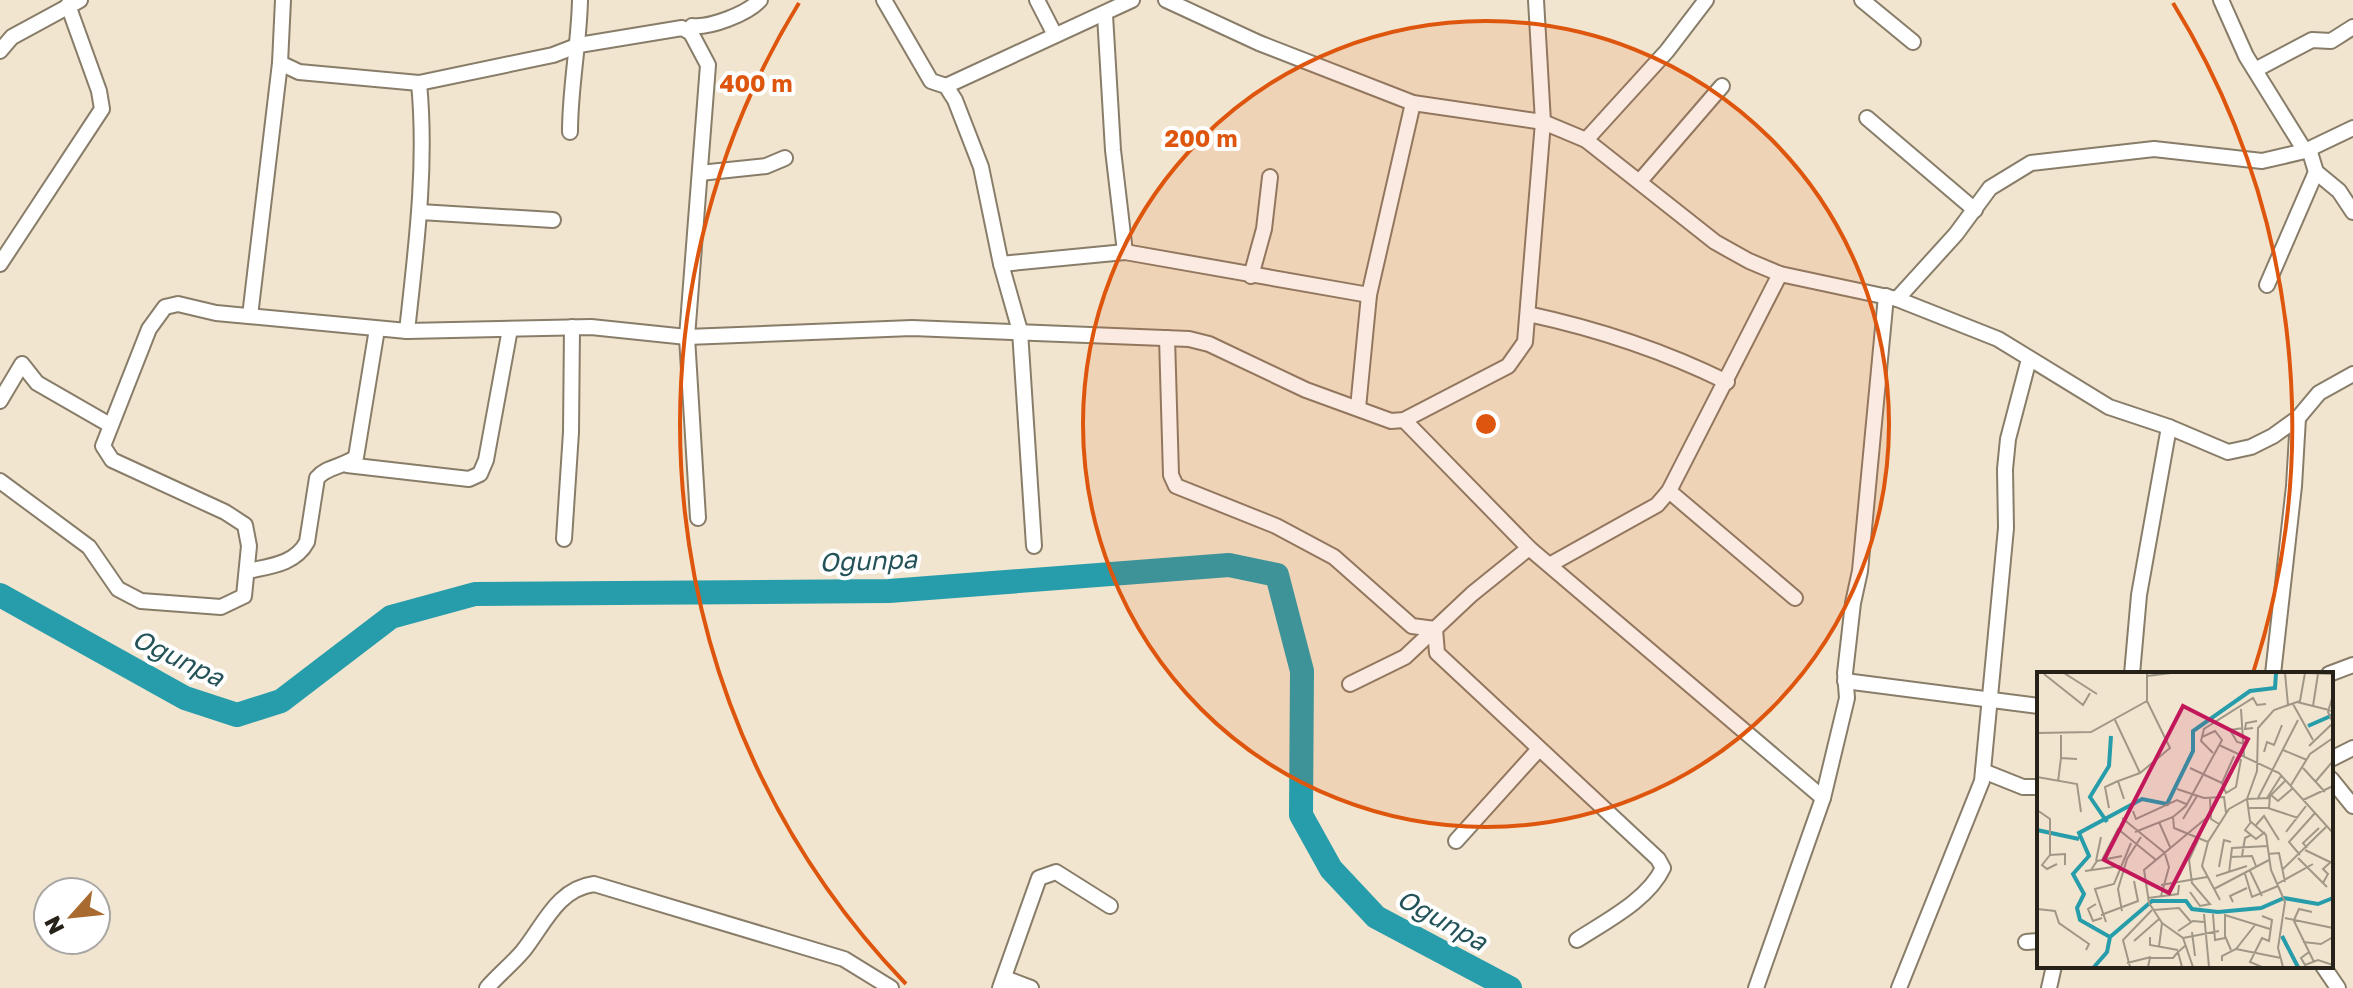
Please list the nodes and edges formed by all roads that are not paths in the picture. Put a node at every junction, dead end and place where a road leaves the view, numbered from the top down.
1 (283, 0) edge
2 (580, 0) edge
3 (760, 0) edge
4 (884, 0) edge
5 (1037, 0) edge
6 (1132, 0) edge
7 (1166, 0) edge
8 (1536, 0) edge
9 (1706, 0) edge
10 (1862, 0) edge
11 (2221, 0) edge
12 (74, 3) edge
13 (1105, 15) junction
14 (2353, 27) edge
15 (691, 33) junction
16 (1055, 35) junction
17 (1913, 42) dead end
18 (579, 45) junction
19 (0, 51) edge
20 (280, 63) junction
21 (2255, 70) junction
22 (419, 83) junction
23 (946, 86) junction
24 (1722, 86) dead end
25 (1413, 103) junction
26 (1867, 118) dead end
27 (1543, 122) junction
28 (2353, 128) edge
29 (570, 132) dead end
30 (1586, 140) junction
31 (2307, 150) junction
32 (785, 158) dead end
33 (2316, 172) junction
34 (700, 173) junction
35 (1270, 177) dead end
36 (1640, 181) junction
37 (1975, 210) junction
38 (420, 212) junction
39 (2353, 212) edge
40 (553, 220) dead end
41 (1125, 252) junction
42 (0, 264) edge
43 (1001, 264) junction
44 (1780, 274) junction
45 (1251, 276) junction
46 (2267, 285) dead end
47 (1369, 295) junction
48 (1892, 298) junction
49 (1528, 314) junction
50 (250, 316) junction
51 (572, 327) junction
52 (377, 329) junction
53 (510, 329) junction
54 (407, 331) junction
55 (1020, 331) junction
56 (687, 337) junction
57 (1167, 338) junction
58 (2029, 359) junction
59 (2353, 374) edge
60 (1727, 382) junction
61 (0, 401) edge
62 (1358, 408) junction
63 (2298, 418) junction
64 (1404, 420) junction
65 (110, 425) junction
66 (2169, 427) junction
67 (347, 465) junction
68 (0, 481) edge
69 (1669, 491) junction
70 (698, 518) dead end
71 (564, 539) dead end
72 (1034, 546) dead end
73 (1529, 548) junction
74 (1551, 564) junction
75 (248, 571) junction
76 (1795, 598) dead end
77 (1435, 629) junction
78 (2353, 665) edge
79 (2132, 672) edge
80 (2273, 672) edge
81 (2333, 672) edge
82 (1845, 681) junction
83 (1350, 684) dead end
84 (1990, 698) junction
85 (2037, 706) edge
86 (2353, 748) edge
87 (1539, 749) junction
88 (2333, 758) edge
89 (1983, 771) junction
90 (2333, 781) edge
91 (2037, 787) edge
92 (1823, 798) junction
93 (2353, 806) edge
94 (1456, 841) dead end
95 (1110, 906) dead end
96 (1577, 940) dead end
97 (2054, 968) edge
98 (2324, 968) edge
99 (1000, 987) edge
100 (487, 988) edge
101 (891, 988) edge
102 (1031, 988) edge
103 (1756, 988) edge
104 (1899, 988) edge
105 (2049, 988) edge
106 (2338, 988) edge

1 - 20 street
2 - 18 street
3 - 15 street
4 - 23 street
5 - 16 street
6 - 13 street
7 - 25 street
8 - 27 street
9 - 30 street
10 - 17 street
11 - 21 street
12 - 19 street
12 - 42 street
13 - 16 street
13 - 41 street
14 - 21 street
15 - 18 street
15 - 34 street
16 - 23 street
18 - 22 street
18 - 29 street
20 - 22 street
20 - 50 street
21 - 31 street
22 - 38 street
23 - 43 street
24 - 36 street
25 - 27 street
25 - 47 street
26 - 37 street
27 - 30 street
27 - 49 street
28 - 31 street
30 - 36 street
31 - 33 street
31 - 37 street
32 - 34 street
33 - 39 street
33 - 46 street
34 - 56 street
35 - 45 street
36 - 44 street
37 - 48 street
38 - 40 street
38 - 54 street
41 - 43 street
41 - 45 street
43 - 55 street
44 - 48 street
44 - 60 street
45 - 47 street
47 - 62 street
48 - 58 street
48 - 82 street
49 - 60 street
49 - 64 street
50 - 52 street
50 - 65 street
51 - 53 street
51 - 56 street
51 - 71 street
52 - 54 street
52 - 67 street
53 - 54 street
53 - 67 street
55 - 56 street
55 - 57 street
55 - 72 street
56 - 70 street
57 - 62 street
57 - 77 street
58 - 66 street
58 - 84 street
59 - 63 street
60 - 69 street
61 - 65 street
62 - 64 street
63 - 66 street
63 - 80 street
64 - 73 street
65 - 75 street
66 - 79 street
67 - 75 street
68 - 75 street
69 - 74 street
69 - 76 street
73 - 74 street
73 - 77 street
74 - 92 street
77 - 83 street
77 - 87 street
78 - 81 street
82 - 84 street
82 - 92 street
84 - 85 street
84 - 89 street
86 - 88 street
87 - 94 street
87 - 96 street
89 - 91 street
89 - 104 street
90 - 93 street
92 - 103 street
95 - 99 street
97 - 105 street
98 - 106 street
99 - 102 street
100 - 101 street

